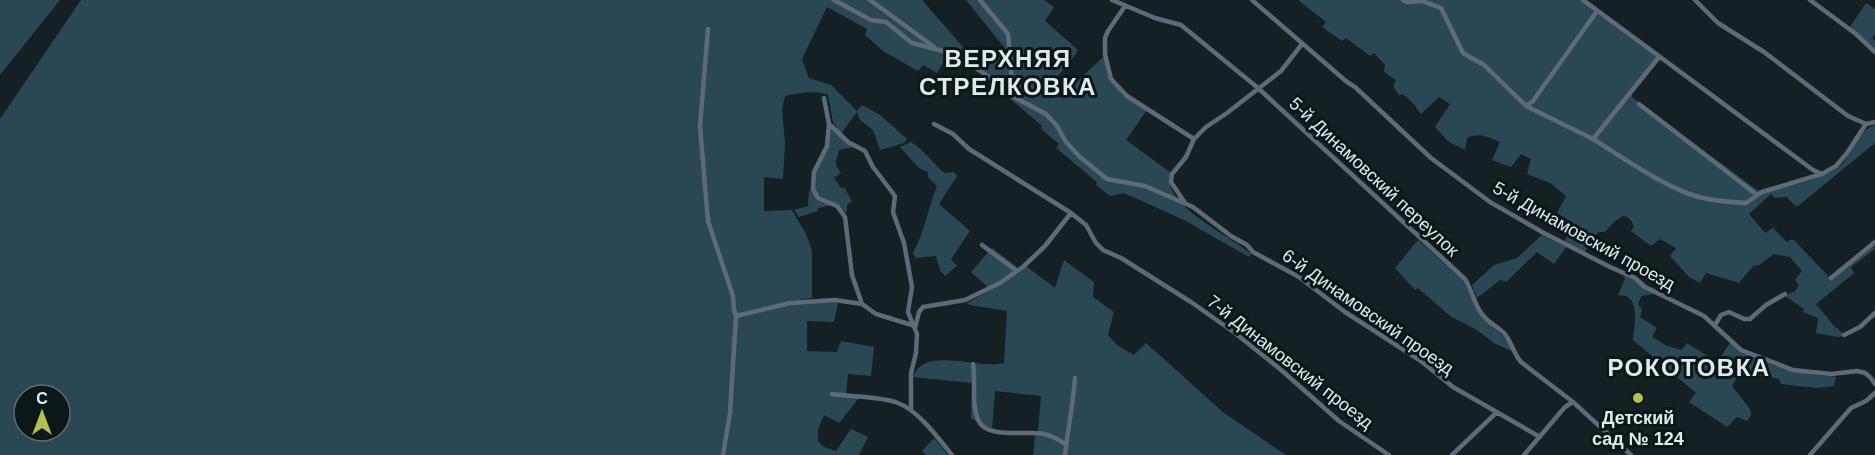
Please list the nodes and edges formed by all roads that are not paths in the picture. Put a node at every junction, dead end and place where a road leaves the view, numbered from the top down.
1 (834, 0) edge
2 (870, 0) edge
3 (980, 0) edge
4 (1112, 0) edge
5 (1252, 0) edge
6 (1403, 0) edge
7 (1583, 0) edge
8 (1695, 0) edge
9 (1810, 0) edge
10 (1125, 6) junction
11 (1597, 11) junction
12 (708, 29) dead end
13 (1302, 44) junction
14 (934, 47) junction
15 (1875, 52) edge
16 (1659, 57) junction
17 (1258, 88) junction
18 (1012, 96) junction
19 (824, 98) dead end
20 (1639, 104) dead end
21 (1526, 106) junction
22 (1875, 122) edge
23 (829, 124) junction
24 (934, 124) dead end
25 (1866, 124) junction
26 (1194, 139) junction
27 (1593, 139) junction
28 (1822, 174) junction
29 (1757, 195) junction
30 (1185, 203) junction
31 (1071, 213) junction
32 (1875, 242) edge
33 (982, 245) dead end
34 (1017, 271) junction
35 (1831, 278) dead end
36 (1785, 294) dead end
37 (862, 304) junction
38 (1875, 313) edge
39 (736, 316) junction
40 (1715, 325) junction
41 (914, 326) junction
42 (1844, 335) dead end
43 (973, 364) dead end
44 (1075, 378) dead end
45 (1875, 383) edge
46 (1875, 393) edge
47 (832, 394) dead end
48 (1573, 402) junction
49 (910, 410) junction
50 (1496, 413) junction
51 (1540, 437) junction
52 (1065, 444) junction
53 (723, 455) edge
54 (952, 455) edge
55 (1065, 455) edge
56 (1389, 455) edge
57 (1452, 455) edge
58 (1524, 455) edge
59 (1631, 455) edge
60 (1810, 455) edge

1 - 14 street
2 - 14 street
3 - 18 street
4 - 10 street, 5-й Динамовский переулок
5 - 13 street, 5-й Динамовский проезд
6 - 21 street
7 - 11 street
8 - 25 street
9 - 15 street
10 - 17 street, 5-й Динамовский переулок
10 - 26 street
11 - 16 street
11 - 21 street
12 - 39 street
13 - 17 street, 6-й Динамовский проезд
13 - 40 street, 5-й Динамовский проезд
14 - 18 street, 6-й Динамовский проезд
16 - 27 street
16 - 28 street
17 - 26 street, 6-й Динамовский проезд
17 - 48 street, 5-й Динамовский переулок
18 - 30 street, 6-й Динамовский проезд
19 - 23 street
20 - 29 street
21 - 27 street
22 - 25 street
23 - 37 street
23 - 41 street
24 - 31 street, 7-й Динамовский проезд
25 - 28 street
26 - 30 street, 6-й Динамовский проезд
27 - 29 street
28 - 29 street
30 - 50 street, 6-й Динамовский проезд
31 - 34 street
31 - 56 street, 7-й Динамовский проезд
32 - 35 street
33 - 34 street
34 - 41 street
36 - 40 street
37 - 39 street
37 - 41 street
38 - 42 street
39 - 53 street
40 - 45 street, 5-й Динамовский проезд
41 - 49 street
43 - 52 street
44 - 52 street
46 - 60 street
47 - 49 street
48 - 51 street
48 - 59 street
49 - 54 street
50 - 51 street, 6-й Динамовский проезд
50 - 57 street
51 - 58 street
52 - 55 street

